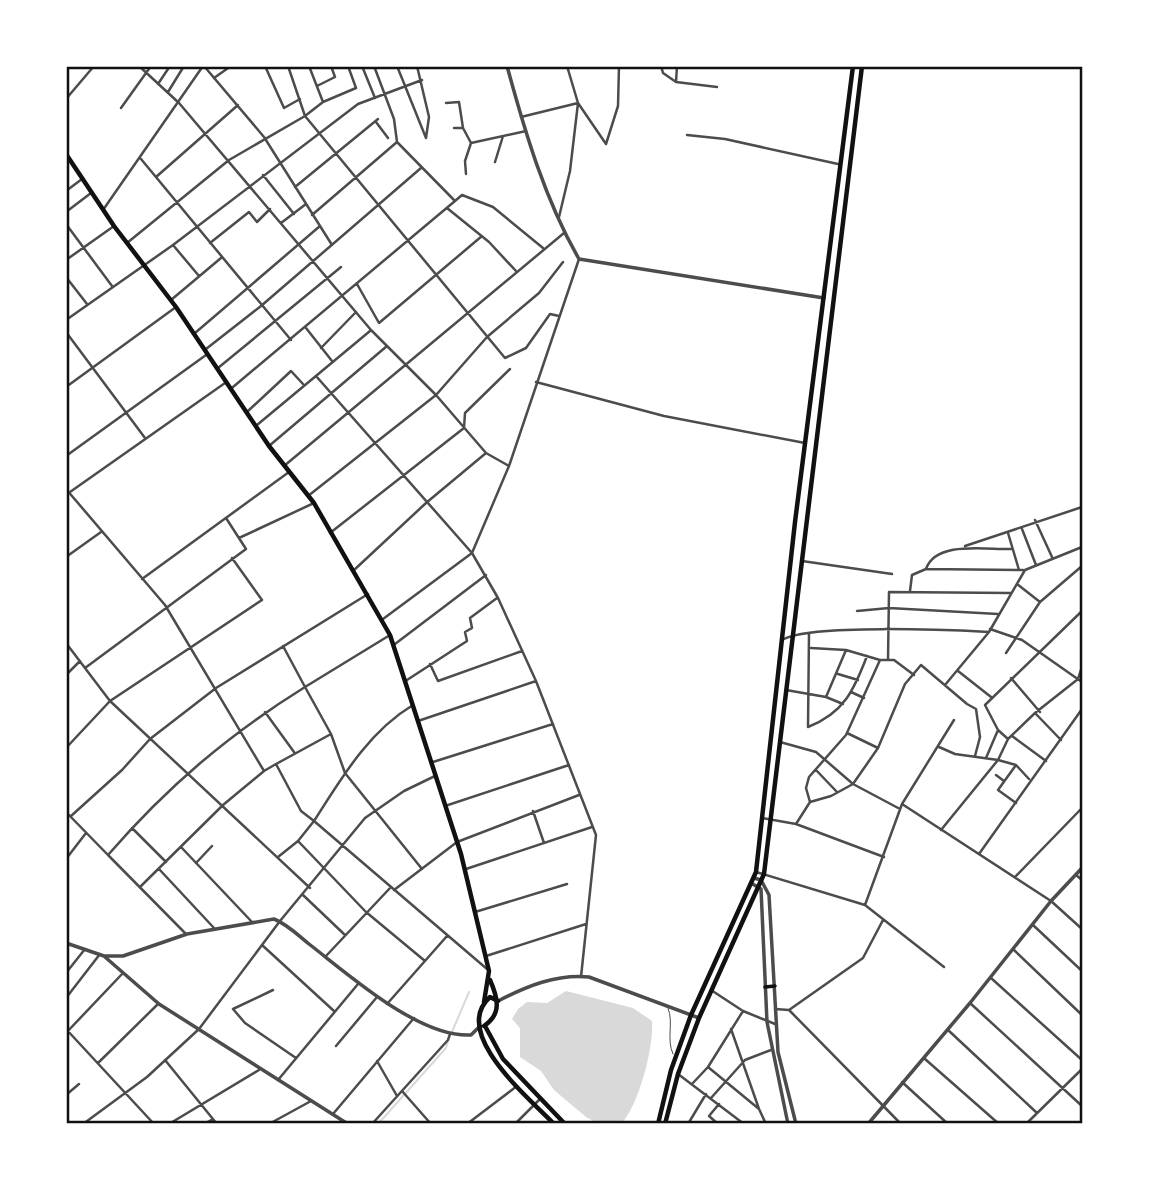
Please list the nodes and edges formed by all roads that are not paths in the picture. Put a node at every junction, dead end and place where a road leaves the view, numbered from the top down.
1 (94, 66) edge
2 (139, 66) edge
3 (151, 66) edge
4 (170, 66) edge
5 (184, 66) edge
6 (204, 66) edge
7 (231, 66) edge
8 (265, 66) edge
9 (288, 66) edge
10 (309, 66) edge
11 (331, 66) edge
12 (348, 66) edge
13 (362, 66) edge
14 (374, 66) edge
15 (397, 66) edge
16 (417, 66) edge
17 (507, 66) edge
18 (620, 66) edge
19 (661, 66) edge
20 (677, 66) edge
21 (853, 66) edge
22 (862, 66) edge
23 (567, 67) edge
24 (146, 73) junction
25 (214, 78) junction
26 (422, 80) junction
27 (676, 82) junction
28 (158, 84) junction
29 (317, 86) junction
30 (404, 87) junction
31 (717, 87) dead end
32 (168, 92) junction
33 (383, 95) junction
34 (375, 98) junction
35 (66, 99) edge
36 (300, 99) junction
37 (323, 102) junction
38 (179, 103) junction
39 (446, 103) dead end
40 (579, 103) junction
41 (238, 106) junction
42 (121, 108) dead end
43 (305, 116) junction
44 (520, 117) junction
45 (454, 128) dead end
46 (463, 128) junction
47 (526, 131) junction
48 (318, 132) junction
49 (206, 135) junction
50 (687, 135) dead end
51 (503, 136) junction
52 (264, 137) junction
53 (388, 138) dead end
54 (397, 142) junction
55 (471, 143) junction
56 (335, 152) junction
57 (66, 154) edge
58 (141, 159) junction
59 (229, 160) junction
60 (495, 162) dead end
61 (279, 164) junction
62 (839, 164) junction
63 (421, 168) junction
64 (466, 174) dead end
65 (264, 175) junction
66 (156, 177) junction
67 (354, 177) junction
68 (82, 179) junction
69 (250, 186) junction
70 (295, 187) junction
71 (66, 191) edge
72 (91, 193) junction
73 (455, 201) junction
74 (177, 203) junction
75 (306, 204) junction
76 (379, 206) junction
77 (447, 208) junction
78 (270, 209) junction
79 (103, 210) junction
80 (66, 212) edge
81 (294, 214) junction
82 (312, 215) junction
83 (558, 220) junction
84 (281, 223) junction
85 (66, 224) edge
86 (114, 226) junction
87 (320, 226) junction
88 (196, 227) junction
89 (564, 233) junction
90 (482, 236) junction
91 (408, 242) junction
92 (127, 243) junction
93 (210, 243) junction
94 (299, 244) junction
95 (173, 245) junction
96 (332, 245) junction
97 (83, 247) junction
98 (544, 248) junction
99 (221, 258) junction
100 (579, 259) junction
101 (66, 260) edge
102 (313, 261) junction
103 (563, 262) dead end
104 (143, 265) junction
105 (341, 267) dead end
106 (516, 271) junction
107 (199, 276) junction
108 (437, 277) junction
109 (67, 279) edge
110 (328, 279) junction
111 (357, 284) junction
112 (112, 286) junction
113 (246, 289) junction
114 (342, 296) junction
115 (824, 298) junction
116 (171, 300) junction
117 (87, 304) junction
118 (261, 306) junction
119 (177, 307) junction
120 (356, 312) junction
121 (466, 313) junction
122 (559, 316) junction
123 (66, 320) edge
124 (276, 323) junction
125 (306, 328) junction
126 (371, 330) junction
127 (66, 332) edge
128 (194, 334) junction
129 (487, 337) junction
130 (292, 341) junction
131 (387, 346) junction
132 (321, 348) junction
133 (207, 351) junction
134 (333, 362) junction
135 (404, 363) junction
136 (93, 368) junction
137 (218, 368) junction
138 (510, 369) dead end
139 (316, 376) junction
140 (228, 381) junction
141 (537, 382) junction
142 (304, 386) junction
143 (66, 387) edge
144 (233, 387) junction
145 (331, 393) junction
146 (436, 395) junction
147 (248, 411) junction
148 (126, 412) junction
149 (347, 412) junction
150 (257, 425) junction
151 (464, 428) junction
152 (145, 438) junction
153 (806, 443) junction
154 (375, 445) junction
155 (269, 446) junction
156 (486, 453) junction
157 (66, 456) edge
158 (284, 466) junction
159 (509, 466) junction
160 (289, 472) junction
161 (401, 475) junction
162 (68, 491) edge
163 (308, 496) junction
164 (314, 503) junction
165 (426, 503) junction
166 (1083, 507) edge
167 (226, 518) junction
168 (1035, 520) junction
169 (1021, 528) junction
170 (102, 532) junction
171 (330, 533) junction
172 (1008, 533) junction
173 (239, 538) junction
174 (965, 546) junction
175 (1083, 547) edge
176 (1011, 549) junction
177 (472, 553) junction
178 (66, 557) edge
179 (232, 558) junction
180 (1052, 558) junction
181 (802, 561) junction
182 (1036, 565) junction
183 (1083, 566) edge
184 (926, 569) junction
185 (1018, 570) junction
186 (1024, 570) junction
187 (353, 571) junction
188 (892, 574) dead end
189 (486, 575) junction
190 (142, 579) junction
191 (1017, 584) junction
192 (910, 591) junction
193 (1011, 593) junction
194 (368, 594) junction
195 (498, 598) junction
196 (1040, 602) junction
197 (165, 605) junction
198 (890, 608) junction
199 (857, 611) dead end
200 (1083, 611) edge
201 (998, 614) junction
202 (381, 620) junction
203 (890, 631) junction
204 (989, 631) junction
205 (809, 633) junction
206 (793, 634) junction
207 (390, 635) junction
208 (1017, 638) junction
209 (782, 640) junction
210 (66, 643) edge
211 (395, 644) junction
212 (191, 646) junction
213 (283, 646) junction
214 (810, 648) junction
215 (846, 650) junction
216 (1039, 650) junction
217 (522, 651) junction
218 (1006, 653) dead end
219 (867, 656) junction
220 (880, 660) junction
221 (888, 660) junction
222 (80, 662) junction
223 (430, 664) junction
224 (85, 667) junction
225 (1083, 667) edge
226 (958, 671) junction
227 (838, 674) junction
228 (66, 675) edge
229 (914, 675) junction
230 (1011, 678) junction
231 (1078, 679) junction
232 (407, 680) junction
233 (858, 680) junction
234 (536, 681) junction
235 (1083, 682) edge
236 (945, 685) junction
237 (305, 687) junction
238 (216, 688) junction
239 (786, 690) junction
240 (851, 692) junction
241 (808, 693) junction
242 (826, 697) junction
243 (864, 698) junction
244 (992, 698) junction
245 (110, 701) junction
246 (843, 704) junction
247 (413, 705) junction
248 (1083, 709) edge
249 (265, 712) junction
250 (1037, 713) junction
251 (954, 720) dead end
252 (418, 721) junction
253 (553, 724) junction
254 (239, 730) junction
255 (998, 730) junction
256 (847, 733) junction
257 (331, 734) junction
258 (1009, 737) junction
259 (150, 739) junction
260 (1061, 740) junction
261 (780, 742) junction
262 (939, 747) junction
263 (66, 748) edge
264 (878, 748) junction
265 (294, 752) junction
266 (975, 756) junction
267 (827, 758) junction
268 (986, 758) junction
269 (998, 760) junction
270 (1046, 761) junction
271 (431, 763) junction
272 (276, 764) junction
273 (569, 765) junction
274 (1016, 765) junction
275 (816, 770) junction
276 (264, 771) junction
277 (188, 772) junction
278 (345, 773) junction
279 (996, 775) dead end
280 (436, 776) junction
281 (1030, 779) junction
282 (1004, 781) junction
283 (853, 784) junction
284 (837, 792) junction
285 (579, 795) junction
286 (810, 802) junction
287 (902, 804) junction
288 (1017, 804) junction
289 (223, 805) junction
290 (445, 806) junction
291 (1083, 808) edge
292 (900, 809) junction
293 (377, 810) junction
294 (533, 811) junction
295 (66, 812) edge
296 (71, 816) junction
297 (762, 818) junction
298 (772, 819) junction
299 (314, 821) junction
300 (796, 824) junction
301 (592, 827) junction
302 (132, 828) junction
303 (941, 830) junction
304 (86, 833) junction
305 (298, 841) junction
306 (457, 842) junction
307 (544, 844) junction
308 (212, 846) dead end
309 (343, 846) junction
310 (181, 847) junction
311 (108, 855) junction
312 (979, 855) junction
313 (278, 857) junction
314 (884, 857) junction
315 (66, 859) edge
316 (166, 862) junction
317 (196, 863) junction
318 (1083, 868) edge
319 (159, 869) junction
320 (422, 869) junction
321 (465, 869) junction
322 (324, 871) junction
323 (764, 874) junction
324 (1076, 874) junction
325 (1014, 877) junction
326 (754, 878) junction
327 (1083, 880) edge
328 (760, 883) junction
329 (567, 884) dead end
330 (141, 886) junction
331 (310, 888) junction
332 (392, 889) junction
333 (303, 895) junction
334 (1051, 901) junction
335 (865, 905) junction
336 (366, 912) junction
337 (475, 912) junction
338 (884, 920) junction
339 (280, 921) junction
340 (252, 922) junction
341 (587, 924) junction
342 (730, 924) junction
343 (1033, 925) junction
344 (739, 927) junction
345 (215, 929) junction
346 (1083, 929) edge
347 (187, 934) junction
348 (345, 935) junction
349 (447, 936) junction
350 (66, 943) edge
351 (262, 945) junction
352 (85, 949) junction
353 (1014, 950) junction
354 (102, 955) junction
355 (326, 956) junction
356 (486, 956) junction
357 (715, 959) junction
358 (425, 961) junction
359 (724, 962) junction
360 (944, 967) dead end
361 (489, 971) junction
362 (1083, 971) edge
363 (66, 973) edge
364 (124, 973) junction
365 (581, 976) junction
366 (991, 978) junction
367 (490, 980) junction
368 (358, 984) junction
369 (775, 986) junction
370 (765, 987) junction
371 (273, 990) dead end
372 (712, 990) junction
373 (377, 997) junction
374 (66, 998) edge
375 (498, 1001) junction
376 (484, 1002) junction
377 (970, 1003) junction
378 (159, 1004) junction
379 (387, 1004) junction
380 (667, 1005) junction
381 (775, 1009) junction
382 (789, 1010) junction
383 (335, 1012) junction
384 (744, 1012) junction
385 (691, 1015) junction
386 (1083, 1015) edge
387 (414, 1018) junction
388 (699, 1018) junction
389 (766, 1022) junction
390 (775, 1024) junction
391 (482, 1026) junction
392 (199, 1029) junction
393 (731, 1029) junction
394 (948, 1030) junction
395 (67, 1031) edge
396 (451, 1034) junction
397 (336, 1045) dead end
398 (771, 1050) junction
399 (296, 1058) junction
400 (675, 1059) junction
401 (925, 1059) junction
402 (165, 1060) junction
403 (1083, 1060) edge
404 (377, 1061) junction
405 (744, 1061) junction
406 (98, 1063) junction
407 (708, 1067) junction
408 (1083, 1069) edge
409 (259, 1070) junction
410 (678, 1074) junction
411 (278, 1080) junction
412 (725, 1082) junction
413 (902, 1082) junction
414 (79, 1084) dead end
415 (692, 1084) junction
416 (517, 1086) junction
417 (670, 1087) junction
418 (1063, 1088) junction
419 (402, 1091) junction
420 (126, 1093) junction
421 (706, 1094) junction
422 (66, 1095) edge
423 (397, 1096) junction
424 (541, 1098) junction
425 (711, 1098) junction
426 (311, 1101) junction
427 (719, 1104) junction
428 (883, 1104) junction
429 (202, 1105) junction
430 (535, 1105) junction
431 (1083, 1107) edge
432 (759, 1109) junction
433 (1037, 1113) junction
434 (333, 1115) junction
435 (92, 1118) junction
436 (213, 1119) junction
437 (560, 1122) edge
438 (742, 1123) edge
439 (83, 1124) edge
440 (97, 1124) edge
441 (153, 1124) edge
442 (169, 1124) edge
443 (204, 1124) edge
444 (216, 1124) edge
445 (269, 1124) edge
446 (348, 1124) edge
447 (372, 1124) edge
448 (431, 1124) edge
449 (467, 1124) edge
450 (515, 1124) edge
451 (659, 1124) edge
452 (665, 1124) edge
453 (688, 1124) edge
454 (718, 1124) edge
455 (766, 1124) edge
456 (788, 1124) edge
457 (796, 1124) edge
458 (868, 1124) edge
459 (901, 1124) edge
460 (948, 1124) edge
461 (999, 1124) edge
462 (1026, 1124) edge

1 - 35 street
2 - 24 street
3 - 24 street
4 - 28 street
5 - 32 street
6 - 25 street
6 - 38 street
7 - 25 street
8 - 36 street
9 - 36 street
10 - 29 street
11 - 29 street
12 - 37 street
13 - 34 street
14 - 33 street
15 - 30 street
16 - 26 street
17 - 44 street
18 - 40 street
19 - 27 street
20 - 27 street
21 - 62 main road
22 - 181 main road
23 - 40 street
24 - 28 street
24 - 42 street
25 - 41 street
26 - 30 street
26 - 30 street
27 - 31 street
28 - 32 street
29 - 37 street
30 - 33 street
32 - 38 street
33 - 34 street
33 - 54 street
34 - 48 street
36 - 43 street
37 - 43 street
38 - 49 street
38 - 58 street
39 - 46 street
40 - 44 street
40 - 83 street
41 - 49 street
41 - 52 street
43 - 48 street
43 - 52 street
44 - 47 street
45 - 46 street
46 - 55 street
47 - 51 street
47 - 83 street
48 - 56 street
48 - 61 street
49 - 59 street
49 - 66 street
50 - 62 street
51 - 55 street
51 - 60 street
52 - 59 street
52 - 61 street
53 - 56 street
54 - 63 street
54 - 67 street
55 - 64 street
56 - 67 street
56 - 70 street
57 - 68 main road
58 - 66 street
58 - 79 street
59 - 69 street
59 - 74 street
61 - 65 street
61 - 70 street
62 - 115 main road
63 - 73 street
63 - 76 street
65 - 69 street
65 - 81 street
66 - 74 street
67 - 76 street
67 - 82 street
68 - 71 street
68 - 72 main road
69 - 78 street
69 - 88 street
70 - 75 street
72 - 79 main road
72 - 80 street
73 - 77 street
73 - 98 street
74 - 88 street
74 - 92 street
75 - 81 street
75 - 82 street
76 - 91 street
76 - 96 street
77 - 90 street
77 - 91 street
78 - 84 street
78 - 93 street
79 - 86 main road
81 - 84 street
82 - 87 street
83 - 89 street
84 - 94 street
85 - 97 street
86 - 92 main road
86 - 97 street
87 - 94 street
87 - 96 street
88 - 93 street
88 - 95 street
89 - 98 street
89 - 100 street
90 - 106 street
90 - 108 street
91 - 108 street
91 - 111 street
92 - 104 main road
93 - 99 street
94 - 102 street
94 - 113 street
95 - 104 street
95 - 107 street
96 - 102 street
97 - 101 street
97 - 112 street
98 - 106 street
99 - 107 street
99 - 113 street
100 - 115 street
100 - 122 street
102 - 110 street
102 - 118 street
103 - 129 street
104 - 112 street
104 - 116 main road
105 - 110 street
106 - 121 street
107 - 116 street
108 - 111 street
108 - 121 street
109 - 117 street
110 - 114 street
110 - 124 street
111 - 114 street
112 - 117 street
113 - 118 street
113 - 128 street
114 - 120 street
114 - 125 street
115 - 153 main road
116 - 119 main road
117 - 123 street
118 - 124 street
118 - 133 street
119 - 128 main road
119 - 136 street
120 - 126 street
120 - 132 street
121 - 129 street
121 - 135 street
122 - 129 street
122 - 141 street
124 - 130 street
124 - 137 street
125 - 130 street
125 - 132 street
126 - 131 street
126 - 134 street
127 - 136 street
128 - 133 main road
129 - 146 street
130 - 144 street
131 - 135 street
131 - 145 street
132 - 134 street
133 - 137 main road
133 - 148 street
134 - 139 street
135 - 146 street
135 - 149 street
136 - 143 street
136 - 148 street
137 - 140 main road
138 - 151 street
139 - 142 street
139 - 145 street
140 - 144 main road
140 - 152 street
141 - 153 street
141 - 159 street
142 - 147 street
142 - 150 street
144 - 147 main road
145 - 149 street
145 - 155 street
146 - 151 street
146 - 154 street
147 - 150 main road
148 - 152 street
148 - 157 street
149 - 154 street
149 - 158 street
150 - 155 main road
151 - 156 street
151 - 161 street
152 - 162 street
153 - 209 main road
154 - 161 street
154 - 163 street
155 - 158 main road
156 - 159 street
156 - 165 street
158 - 160 main road
159 - 177 street
160 - 163 main road
160 - 167 street
161 - 165 street
161 - 171 street
162 - 170 street
163 - 164 main road
164 - 171 main road
164 - 173 street
165 - 177 street
165 - 187 street
166 - 168 street
167 - 173 street
167 - 190 street
168 - 169 street
168 - 180 street
169 - 172 street
169 - 182 street
170 - 178 street
170 - 190 street
171 - 187 main road
172 - 174 street
172 - 176 street
173 - 179 street
174 - 176 street
174 - 184 street
175 - 180 street
176 - 185 street
177 - 189 street
177 - 202 street
179 - 197 street
179 - 212 street
180 - 182 street
181 - 188 street
181 - 206 main road
182 - 186 street
183 - 196 street
184 - 185 street
184 - 192 street
185 - 186 street
186 - 191 street
187 - 194 main road
189 - 195 street
189 - 211 street
190 - 197 street
191 - 193 street
191 - 196 street
192 - 193 street
192 - 198 street
193 - 201 street
194 - 202 main road
194 - 213 street
195 - 217 street
195 - 223 street
196 - 208 street
197 - 212 street
197 - 224 street
198 - 199 street
198 - 201 street
198 - 203 street
200 - 216 street
201 - 204 street
202 - 207 main road
203 - 204 street
203 - 205 street
203 - 221 street
204 - 208 street
204 - 226 street
205 - 206 street
205 - 214 street
206 - 209 street
206 - 239 main road
207 - 211 main road
207 - 237 street
208 - 216 street
208 - 218 street
209 - 297 main road
210 - 222 street
211 - 232 main road
212 - 238 street
212 - 245 street
213 - 237 street
213 - 238 street
214 - 215 street
214 - 241 street
215 - 219 street
215 - 227 street
216 - 230 street
216 - 231 street
217 - 223 street
217 - 234 street
219 - 220 street
219 - 233 street
220 - 221 street
220 - 243 street
221 - 229 street
222 - 224 street
222 - 228 street
223 - 232 street
224 - 245 street
225 - 231 street
226 - 236 street
226 - 244 street
227 - 233 street
227 - 242 street
229 - 236 street
229 - 264 street
230 - 244 street
230 - 250 street
231 - 235 street
231 - 250 street
232 - 247 main road
233 - 240 street
234 - 252 street
234 - 253 street
236 - 266 street
237 - 249 street
237 - 257 street
238 - 254 street
238 - 259 street
239 - 241 street
239 - 261 main road
240 - 243 street
240 - 246 street
241 - 242 street
241 - 246 street
242 - 246 street
243 - 256 street
244 - 255 street
245 - 259 street
245 - 263 street
247 - 252 main road
247 - 278 street
248 - 260 street
249 - 254 street
249 - 265 street
250 - 258 street
250 - 260 street
251 - 262 street
252 - 271 main road
253 - 271 street
253 - 273 street
254 - 276 street
254 - 277 street
255 - 258 street
255 - 268 street
256 - 264 street
256 - 267 street
257 - 265 street
257 - 278 street
258 - 269 street
258 - 270 street
259 - 277 street
259 - 296 street
260 - 270 street
261 - 267 street
261 - 298 main road
262 - 266 street
262 - 287 street
264 - 283 street
265 - 272 street
266 - 268 street
267 - 275 street
267 - 283 street
268 - 269 street
269 - 274 street
269 - 303 street
270 - 281 street
271 - 280 main road
272 - 276 street
272 - 299 street
273 - 285 street
273 - 290 street
274 - 281 street
274 - 282 street
275 - 284 street
275 - 286 street
276 - 289 street
277 - 289 street
277 - 302 street
278 - 293 street
278 - 299 street
279 - 282 street
280 - 290 main road
280 - 293 street
281 - 288 street
282 - 288 street
283 - 284 street
283 - 292 street
284 - 286 street
285 - 294 street
285 - 301 street
286 - 300 street
287 - 292 street
287 - 303 street
288 - 312 street
289 - 310 street
289 - 313 street
290 - 306 main road
291 - 325 street
292 - 314 street
293 - 309 street
293 - 320 street
294 - 306 street
294 - 307 street
295 - 296 street
296 - 304 street
297 - 298 street
297 - 326 main road
298 - 300 street
298 - 323 main road
299 - 305 street
299 - 309 street
300 - 314 street
301 - 307 street
301 - 341 street
302 - 311 street
302 - 316 street
303 - 312 street
304 - 311 street
304 - 315 street
305 - 313 street
305 - 322 street
306 - 320 street
306 - 321 main road
307 - 321 street
308 - 317 street
309 - 322 street
309 - 332 street
310 - 316 street
310 - 317 street
311 - 330 street
312 - 325 street
313 - 331 street
314 - 335 street
316 - 319 street
317 - 340 street
318 - 324 street
319 - 330 street
319 - 345 street
320 - 332 street
321 - 337 main road
322 - 331 street
322 - 336 street
323 - 326 street
323 - 328 main road
323 - 335 street
324 - 327 street
324 - 334 street
325 - 334 street
326 - 328 street
326 - 342 main road
328 - 344 main road
328 - 369 street
328 - 370 street
329 - 337 street
330 - 347 street
331 - 333 street
332 - 336 street
332 - 349 street
333 - 339 street
333 - 348 street
334 - 343 street
334 - 346 street
335 - 338 street
336 - 348 street
336 - 358 street
337 - 356 main road
338 - 360 street
338 - 382 street
339 - 340 street
339 - 351 street
339 - 355 street
340 - 345 street
341 - 356 street
341 - 365 street
342 - 344 main road
342 - 357 main road
343 - 353 street
343 - 362 street
344 - 359 main road
345 - 347 street
347 - 354 street
348 - 355 street
349 - 358 street
349 - 361 street
350 - 352 street
351 - 383 street
351 - 392 street
352 - 354 street
352 - 363 street
353 - 366 street
353 - 386 street
354 - 364 street
354 - 374 street
355 - 368 street
356 - 361 main road
357 - 359 main road
357 - 385 main road
358 - 379 street
359 - 372 main road
361 - 367 main road
364 - 378 street
364 - 395 street
365 - 375 street
365 - 380 street
366 - 377 street
366 - 403 street
367 - 375 main road
367 - 376 main road
368 - 373 street
368 - 383 street
369 - 370 main road
369 - 381 street
370 - 389 street
371 - 399 street
372 - 384 street
372 - 388 main road
373 - 379 street
373 - 397 street
375 - 376 main road
375 - 391 main road
376 - 391 main road
377 - 394 street
377 - 418 street
378 - 392 street
378 - 406 street
379 - 387 street
380 - 385 street
380 - 400 lane
381 - 382 street
381 - 390 street
382 - 428 street
383 - 399 street
384 - 389 street
384 - 393 street
385 - 388 street
385 - 400 main road
387 - 396 street
387 - 404 street
388 - 410 main road
389 - 390 street
389 - 398 street
390 - 457 street
391 - 396 street
391 - 416 main road
391 - 424 main road
392 - 402 street
392 - 409 street
393 - 405 street
393 - 407 street
394 - 401 street
394 - 433 street
395 - 406 street
396 - 419 street
398 - 405 street
398 - 456 street
399 - 411 street
400 - 417 main road
401 - 413 street
401 - 461 street
402 - 420 street
402 - 429 street
404 - 423 street
404 - 434 street
405 - 412 street
405 - 432 street
406 - 420 street
407 - 412 street
407 - 415 street
408 - 418 street
409 - 411 street
409 - 429 street
410 - 415 street
410 - 417 main road
411 - 426 street
412 - 425 street
412 - 432 street
413 - 428 street
413 - 460 street
414 - 422 street
415 - 421 street
416 - 430 main road
416 - 449 street
417 - 451 main road
417 - 452 main road
418 - 431 street
418 - 433 street
419 - 423 street
419 - 448 street
420 - 435 street
420 - 441 street
421 - 425 street
421 - 453 street
423 - 447 street
424 - 430 street
424 - 437 main road
425 - 427 street
426 - 434 street
426 - 445 street
427 - 438 street
427 - 454 street
428 - 458 street
428 - 459 street
429 - 436 street
429 - 442 street
430 - 437 main road
430 - 450 street
432 - 455 street
433 - 462 street
434 - 446 street
435 - 439 street
435 - 440 street
436 - 443 street
436 - 444 street

